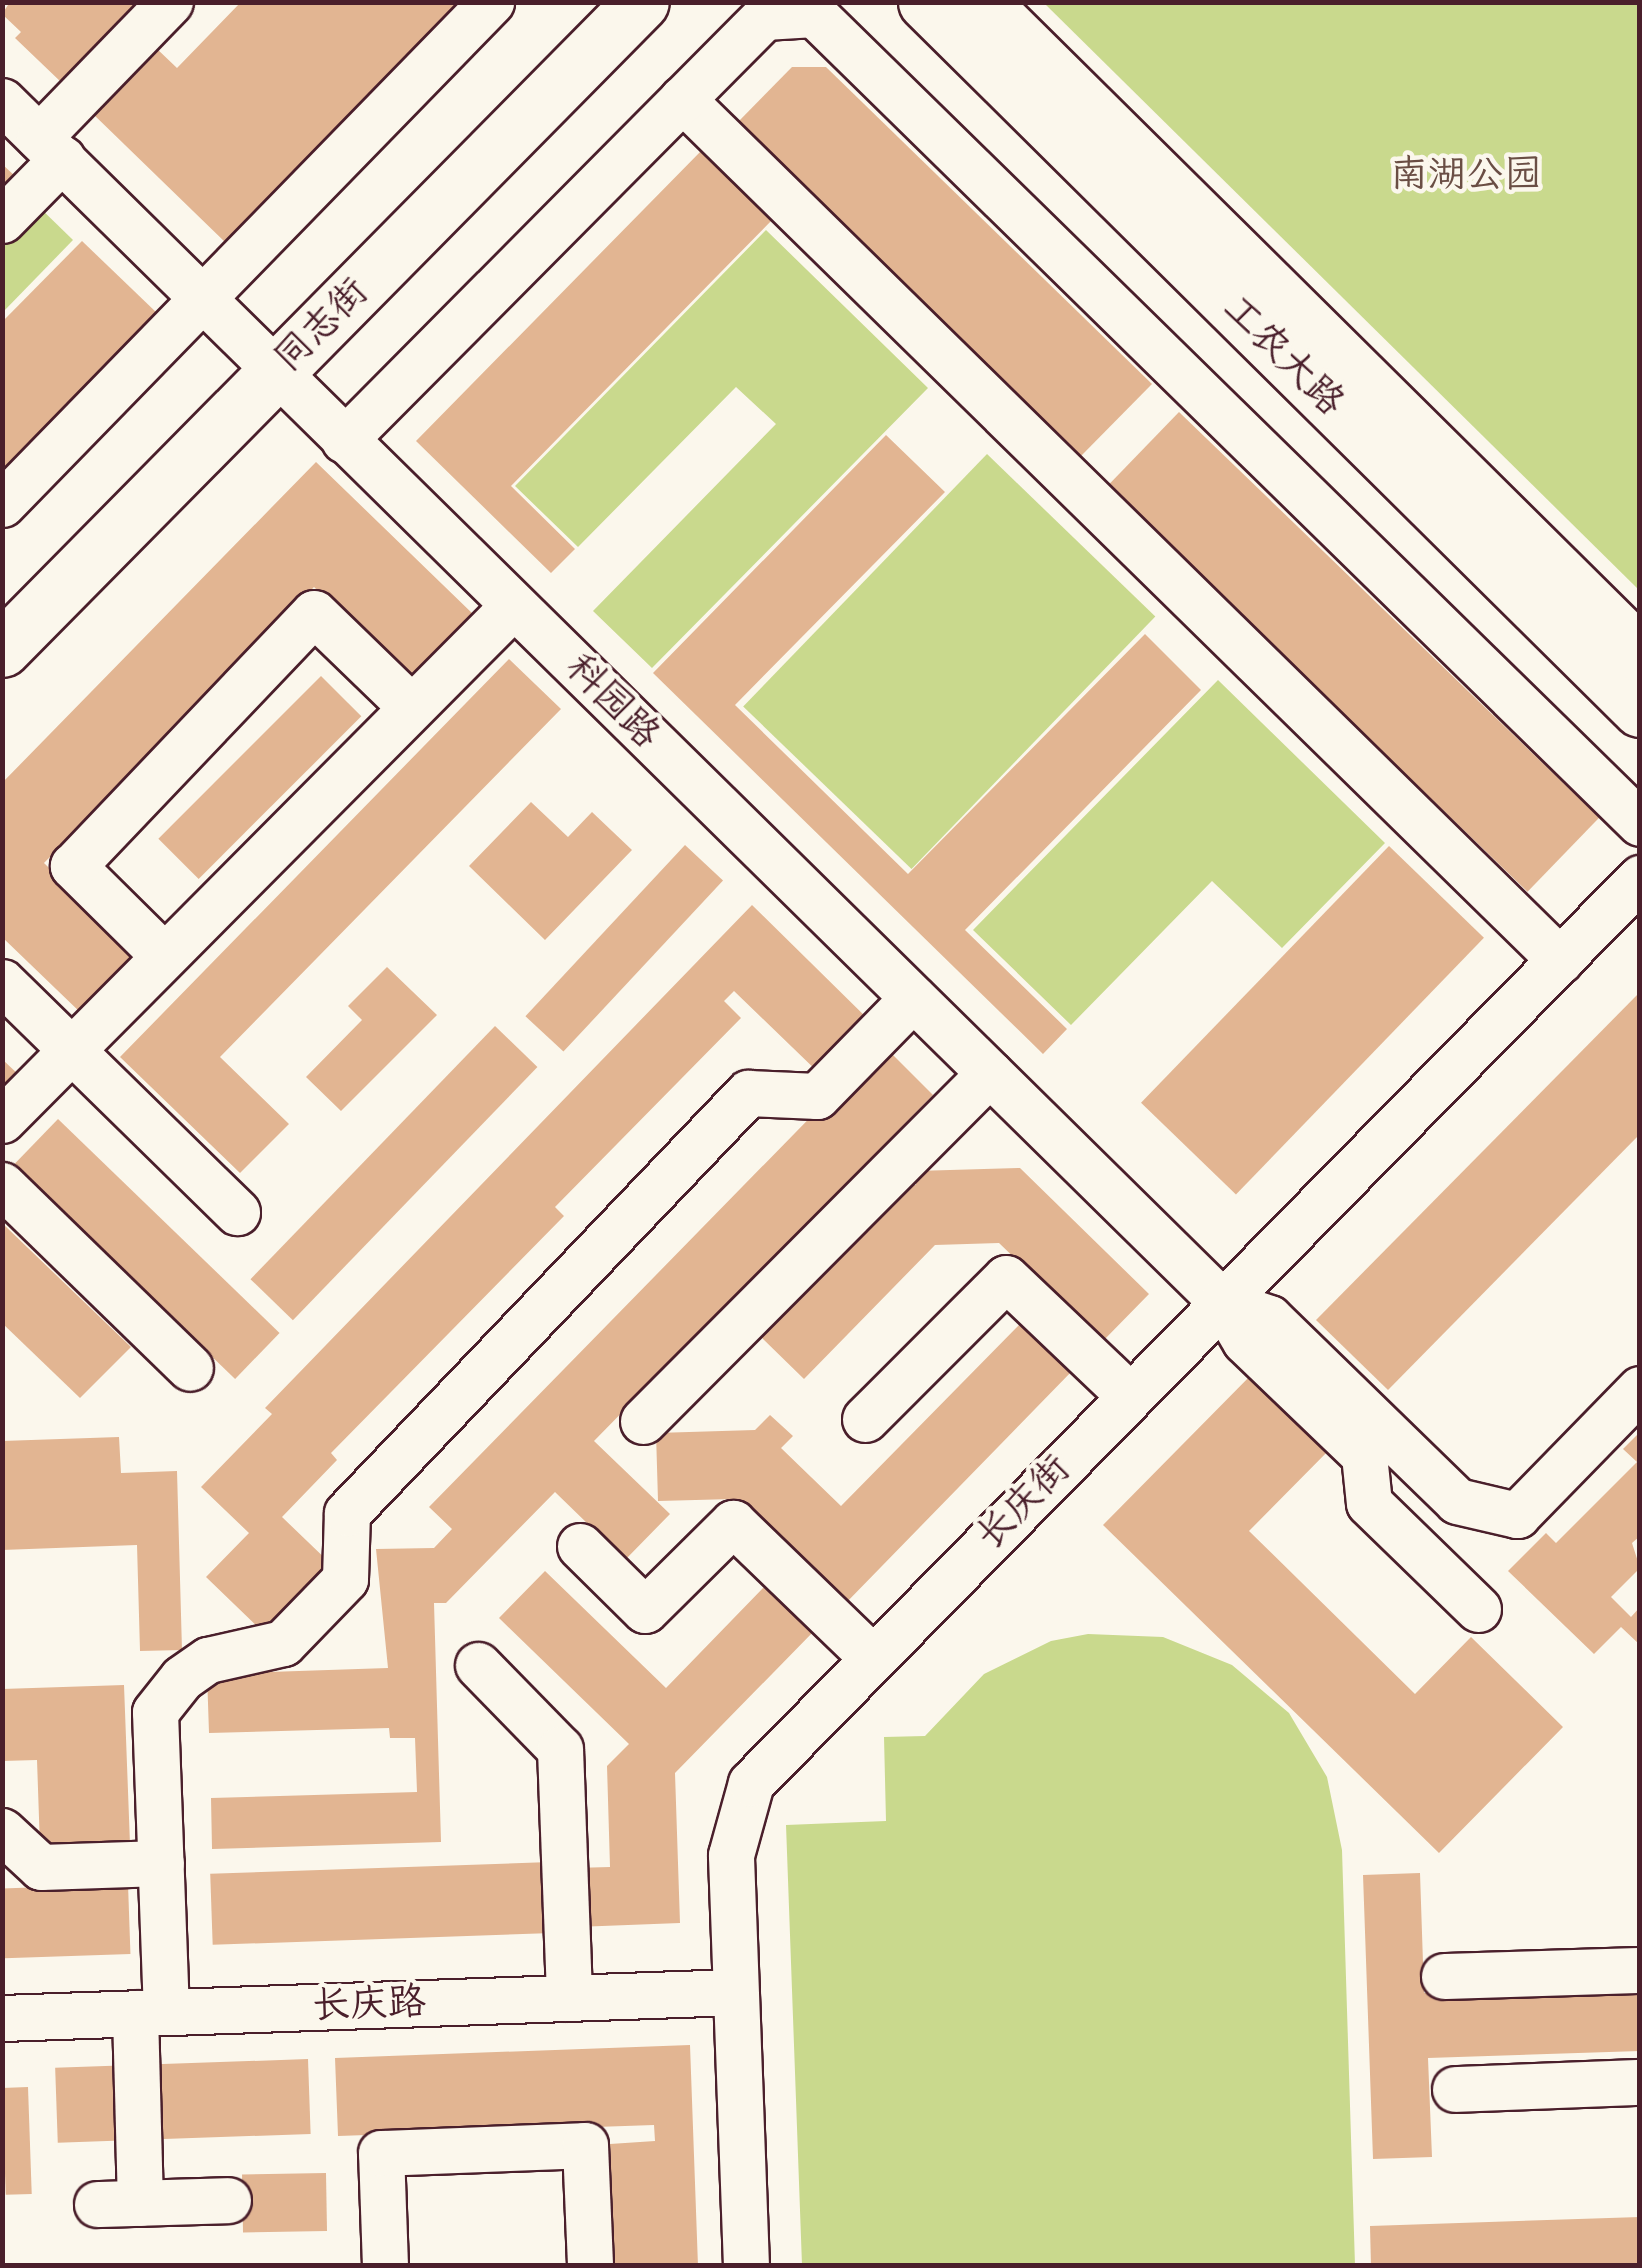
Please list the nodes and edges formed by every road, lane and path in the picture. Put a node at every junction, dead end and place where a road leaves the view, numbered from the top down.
1 (170, 2) edge
2 (491, 2) edge
3 (604, 2) edge
4 (641, 2) edge
5 (926, 2) edge
6 (981, 2) edge
7 (682, 99) junction
8 (2, 100) edge
9 (50, 148) junction
10 (2, 220) edge
11 (202, 299) junction
12 (267, 364) junction
13 (344, 440) junction
14 (2, 504) edge
15 (513, 606) junction
16 (2, 614) edge
17 (2, 650) edge
18 (1640, 654) edge
19 (412, 707) junction
20 (1640, 709) edge
21 (1640, 822) edge
22 (1640, 878) edge
23 (163, 955) junction
24 (1560, 960) junction
25 (2, 982) edge
26 (912, 998) junction
27 (70, 1048) junction
28 (990, 1074) junction
29 (2, 1120) edge
30 (2, 1185) edge
31 (237, 1212) dead end
32 (1222, 1302) junction
33 (190, 1368) dead end
34 (1640, 1389) edge
35 (1130, 1396) junction
36 (866, 1420) dead end
37 (644, 1421) dead end
38 (580, 1546) dead end
39 (1478, 1609) dead end
40 (872, 1657) junction
41 (478, 1665) dead end
42 (2, 1831) edge
43 (161, 1863) junction
44 (1640, 1970) edge
45 (1444, 1976) dead end
46 (736, 1992) junction
47 (569, 1998) junction
48 (150, 2012) junction
49 (2, 2018) edge
50 (1640, 2082) edge
51 (1455, 2089) dead end
52 (228, 2200) dead end
53 (385, 2266) edge
54 (590, 2266) edge
55 (746, 2266) edge

1 - 9 street
2 - 11 street
3 - 12 main road, 同志街
4 - 12 main road, 同志街
5 - 20 main road, 工农大路
6 - 18 main road, 工农大路
7 - 13 street
7 - 21 street
7 - 24 street
8 - 9 street, 科园路
9 - 10 street
9 - 11 street, 科园路
11 - 12 street, 科园路
11 - 14 street
12 - 13 street, 科园路
12 - 16 main road, 同志街
12 - 17 main road, 同志街
13 - 15 street, 科园路
15 - 19 street
15 - 26 street, 科园路
19 - 23 street
19 - 23 street
22 - 24 street, 长庆街
23 - 27 street
24 - 32 street, 长庆街
25 - 27 street
26 - 28 street, 科园路
26 - 43 street
27 - 29 street
27 - 31 street
28 - 32 street, 科园路
28 - 37 street
30 - 33 street
32 - 34 street
32 - 35 street, 长庆街
32 - 39 street
35 - 36 street
35 - 40 street, 长庆街
38 - 40 street
40 - 46 street, 长庆街
41 - 47 street
42 - 43 street
43 - 48 street
44 - 45 street
46 - 47 street, 长庆路
46 - 55 street, 长庆街
47 - 48 street, 长庆路
48 - 49 street, 长庆路
48 - 52 street
50 - 51 street
53 - 54 street

